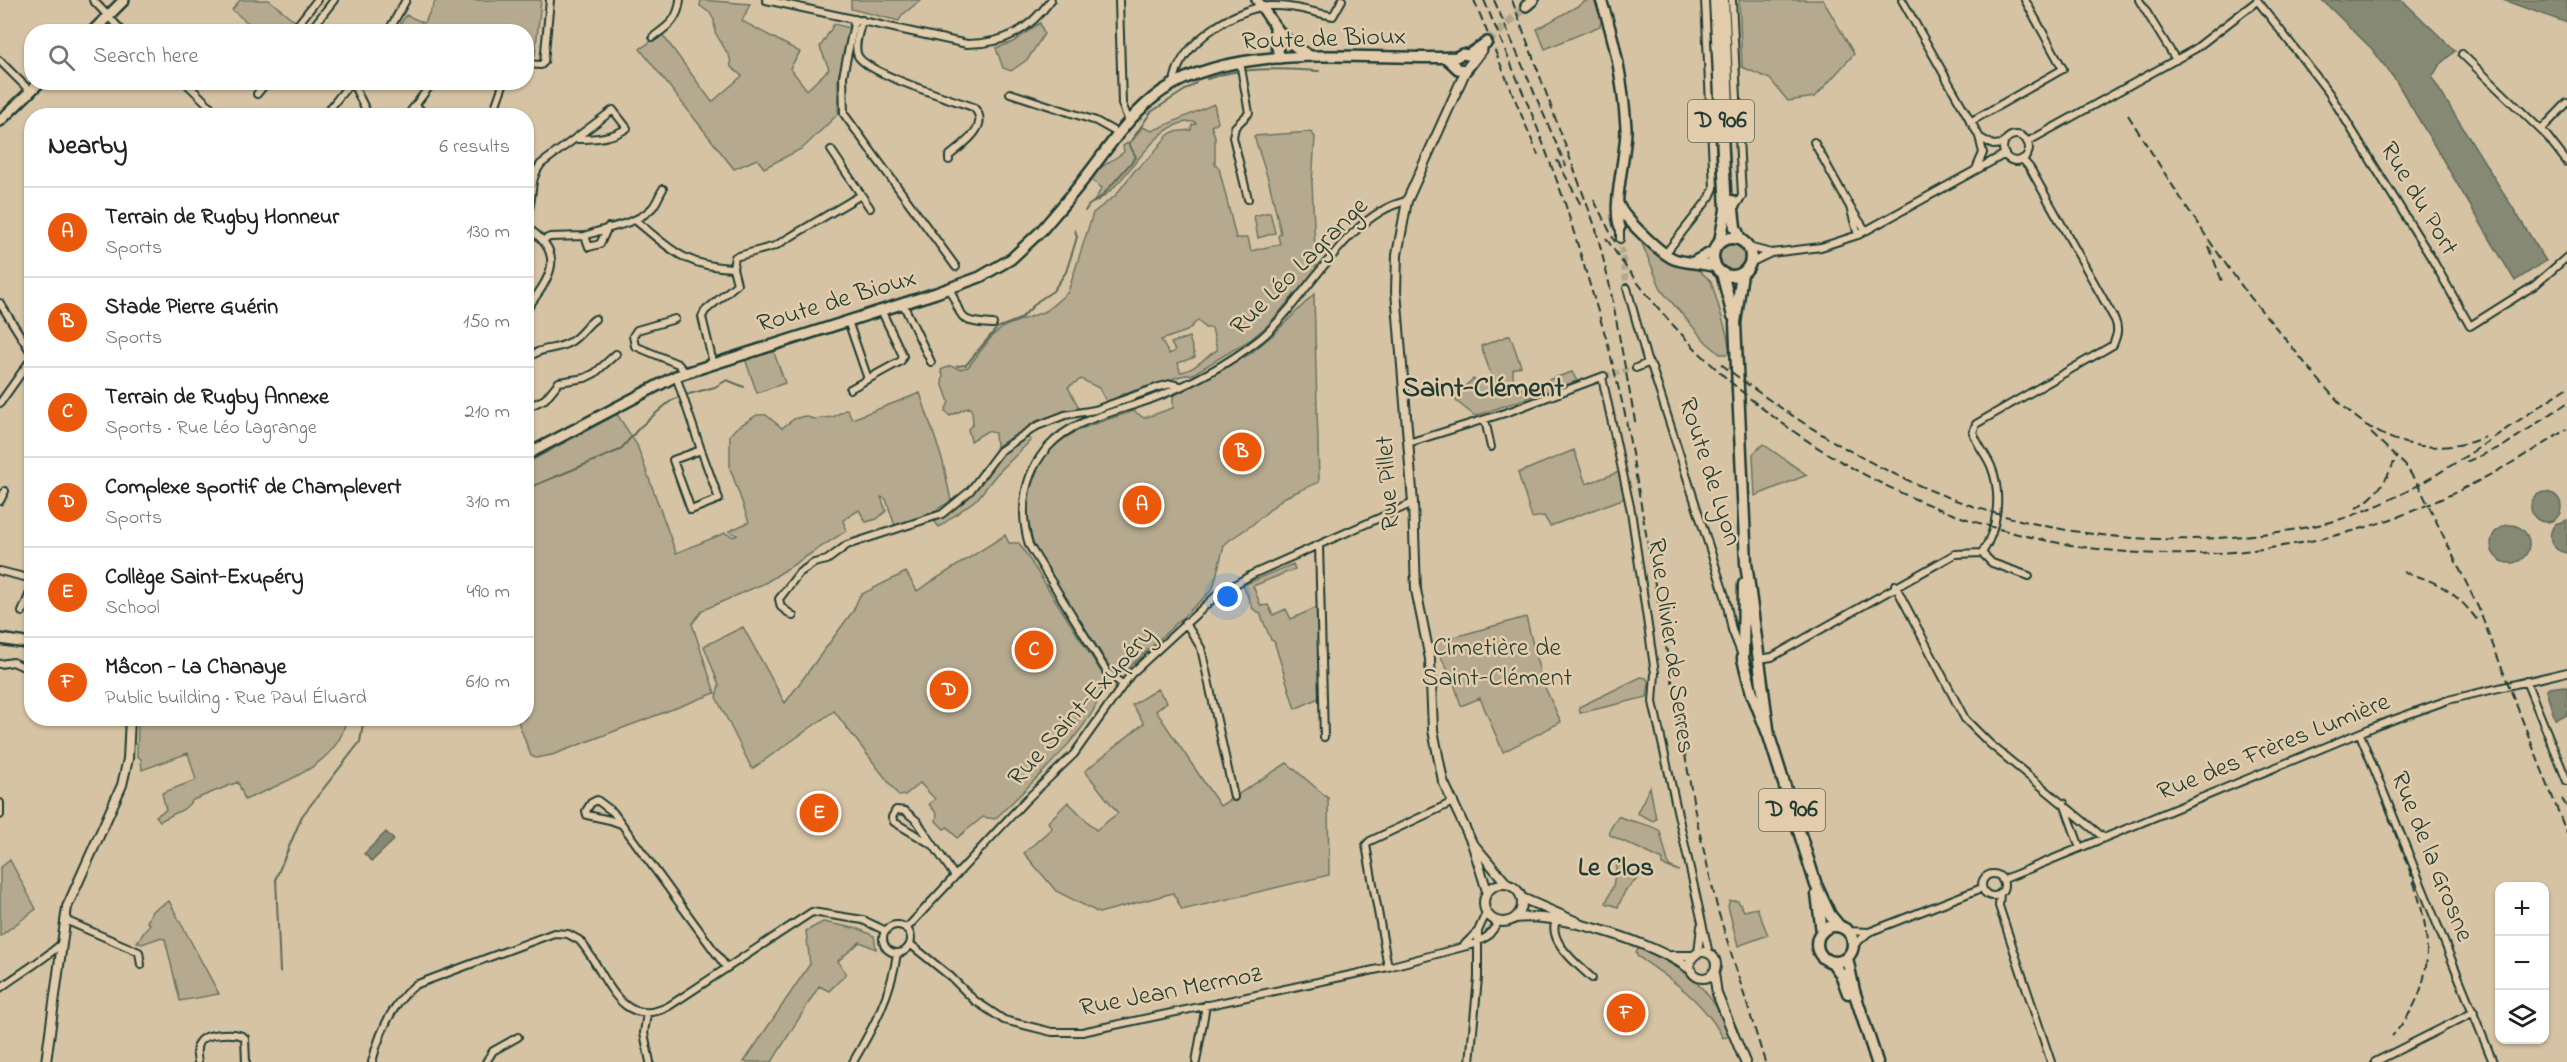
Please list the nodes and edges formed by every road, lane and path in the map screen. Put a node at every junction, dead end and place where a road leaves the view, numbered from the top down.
1 (93, 0) edge
2 (124, 0) edge
3 (317, 0) edge
4 (334, 0) edge
5 (406, 0) edge
6 (550, 0) edge
7 (680, 0) edge
8 (766, 0) edge
9 (1052, 0) edge
10 (1119, 0) edge
11 (1342, 0) edge
12 (1601, 0) edge
13 (1705, 0) edge
14 (1715, 0) edge
15 (1723, 0) edge
16 (1732, 0) edge
17 (1902, 0) edge
18 (2025, 0) edge
19 (2139, 0) edge
20 (2257, 0) edge
21 (789, 2) edge
22 (1260, 3) edge
23 (108, 16) junction
24 (304, 16) junction
25 (859, 19) junction
26 (100, 24) edge
27 (116, 24) edge
28 (298, 24) edge
29 (313, 24) edge
30 (315, 24) edge
31 (392, 24) edge
32 (1275, 29) junction
33 (653, 37) dead end
34 (1275, 40) junction
35 (1287, 41) junction
36 (2462, 54) dead end
37 (1312, 57) junction
38 (1282, 58) junction
39 (1261, 60) junction
40 (2176, 60) junction
41 (0, 61) edge
42 (534, 65) edge
43 (1459, 65) junction
44 (1240, 68) junction
45 (1174, 84) junction
46 (24, 85) edge
47 (193, 90) edge
48 (260, 90) edge
49 (345, 90) edge
50 (356, 90) edge
51 (427, 90) edge
52 (501, 90) edge
53 (31, 92) edge
54 (1010, 93) dead end
55 (257, 94) dead end
56 (2567, 103) edge
57 (415, 105) junction
58 (212, 108) edge
59 (331, 108) edge
60 (365, 108) edge
61 (413, 108) edge
62 (418, 108) edge
63 (495, 108) edge
64 (0, 121) edge
65 (1129, 121) junction
66 (1970, 122) junction
67 (2541, 130) junction
68 (1119, 134) junction
69 (1979, 136) junction
70 (578, 139) junction
71 (1814, 142) dead end
72 (2027, 142) junction
73 (2003, 144) junction
74 (831, 150) dead end
75 (2005, 154) junction
76 (2022, 159) junction
77 (949, 160) dead end
78 (2567, 162) edge
79 (1974, 172) junction
80 (534, 173) edge
81 (663, 189) dead end
82 (861, 195) junction
83 (1248, 199) dead end
84 (1407, 201) junction
85 (1618, 203) junction
86 (1850, 207) junction
87 (870, 208) dead end
88 (1733, 210) junction
89 (635, 220) junction
90 (1631, 222) junction
91 (608, 227) junction
92 (1620, 227) junction
93 (1866, 231) junction
94 (534, 233) edge
95 (585, 236) junction
96 (1647, 236) junction
97 (1858, 236) junction
98 (1620, 239) tunnel mouth
99 (543, 240) junction
100 (1744, 243) junction
101 (1717, 246) junction
102 (1771, 253) junction
103 (1665, 254) junction
104 (2567, 257) edge
105 (1695, 261) junction
106 (1750, 262) junction
107 (733, 267) junction
108 (956, 267) dead end
109 (1718, 270) junction
110 (1742, 273) junction
111 (1627, 288) tunnel mouth
112 (950, 289) junction
113 (534, 300) edge
114 (0, 303) edge
115 (903, 303) junction
116 (881, 310) junction
117 (595, 319) dead end
118 (675, 319) dead end
119 (848, 321) junction
120 (1735, 323) junction
121 (993, 324) dead end
122 (24, 343) edge
123 (534, 354) edge
124 (616, 354) dead end
125 (931, 362) dead end
126 (713, 363) junction
127 (1648, 363) junction
128 (24, 367) edge
129 (1636, 368) tunnel mouth
130 (681, 374) junction
131 (868, 379) junction
132 (1182, 386) junction
133 (850, 389) dead end
134 (0, 401) edge
135 (534, 404) edge
136 (1485, 420) junction
137 (1408, 443) junction
138 (1491, 447) dead end
139 (701, 450) junction
140 (534, 451) edge
141 (5, 491) dead end
142 (0, 501) edge
143 (1413, 503) junction
144 (1319, 545) junction
145 (1982, 553) junction
146 (1746, 563) junction
147 (0, 572) edge
148 (2029, 576) dead end
149 (24, 577) edge
150 (1895, 585) junction
151 (1725, 596) junction
152 (24, 607) edge
153 (22, 612) dead end
154 (1743, 613) junction
155 (793, 616) dead end
156 (1185, 622) junction
157 (0, 639) edge
158 (24, 643) edge
159 (1743, 659) junction
160 (1759, 659) junction
161 (0, 664) edge
162 (24, 667) edge
163 (2567, 672) edge
164 (2526, 681) junction
165 (1122, 684) junction
166 (130, 726) edge
167 (2360, 734) junction
168 (1769, 736) junction
169 (1324, 737) dead end
170 (2567, 781) edge
171 (1234, 797) dead end
172 (1453, 802) junction
173 (0, 803) edge
174 (2063, 803) junction
175 (0, 814) edge
176 (917, 822) junction
177 (621, 824) junction
178 (911, 831) junction
179 (2104, 838) junction
180 (1472, 843) junction
181 (931, 844) junction
182 (2080, 848) junction
183 (954, 875) junction
184 (2002, 880) junction
185 (1507, 884) junction
186 (1816, 885) junction
187 (1982, 888) junction
188 (1487, 891) junction
189 (2000, 893) junction
190 (1989, 895) junction
191 (1522, 898) junction
192 (1999, 906) junction
193 (1486, 913) junction
194 (1515, 918) junction
195 (1558, 918) junction
196 (64, 920) junction
197 (1701, 920) junction
198 (1499, 922) junction
199 (1843, 928) junction
200 (906, 929) junction
201 (886, 931) junction
202 (1478, 931) junction
203 (1822, 932) junction
204 (1869, 932) junction
205 (1479, 941) junction
206 (61, 944) junction
207 (910, 944) junction
208 (1463, 946) junction
209 (1853, 946) junction
210 (897, 953) junction
211 (1696, 954) junction
212 (1709, 954) junction
213 (1672, 956) junction
214 (1847, 958) junction
215 (1833, 963) junction
216 (141, 965) dead end
217 (726, 967) junction
218 (1388, 967) junction
219 (1690, 969) junction
220 (1714, 973) junction
221 (1592, 978) dead end
222 (1703, 978) junction
223 (0, 988) edge
224 (1717, 994) junction
225 (1206, 1005) junction
226 (2474, 1012) junction
227 (647, 1013) junction
228 (518, 1037) dead end
229 (46, 1062) edge
230 (198, 1062) edge
231 (246, 1062) edge
232 (372, 1062) edge
233 (486, 1062) edge
234 (650, 1062) edge
235 (853, 1062) edge
236 (1196, 1062) edge
237 (1470, 1062) edge
238 (1745, 1062) edge
239 (1870, 1062) edge
240 (1877, 1062) edge
241 (2051, 1062) edge
242 (2375, 1062) edge
243 (2493, 1062) edge

1 - 23 street
2 - 23 main road
3 - 24 street
4 - 30 street
5 - 31 street
6 - 42 street
7 - 33 street
8 - 21 street
9 - 25 street
10 - 65 street
11 - 22 street
12 - 85 main road
13 - 103 street
14 - 101 main road, D 906
15 - 88 main road, D 906
16 - 88 street
17 - 66 street
18 - 66 street
19 - 40 street
20 - 40 street
20 - 104 street, Rue du Port
21 - 25 street
22 - 32 main road
22 - 45 street
23 - 26 main road
23 - 27 street
24 - 28 street
24 - 29 street
25 - 77 street
25 - 108 street
32 - 34 main road
32 - 35 main road
34 - 38 main road
34 - 39 main road
35 - 37 main road
35 - 38 main road
36 - 67 street
37 - 38 main road, Route de Bioux
37 - 43 main road, Route de Bioux
38 - 39 main road, Route de Bioux
39 - 44 main road, Route de Bioux
40 - 72 street
41 - 46 street
43 - 43 main road
43 - 84 street, Rue Pillet
44 - 45 main road, Route de Bioux
44 - 83 street
45 - 65 main road, Route de Bioux
47 - 58 street
48 - 55 street
49 - 59 street
50 - 60 street
51 - 57 street
52 - 63 street
53 - 64 main road
54 - 68 street
56 - 67 street
57 - 61 street
57 - 62 street
65 - 68 main road, Route de Bioux
66 - 69 street
67 - 78 street
68 - 112 main road, Route de Bioux
69 - 73 street
69 - 79 street
70 - 70 street
70 - 80 street
71 - 86 street
72 - 73 street
72 - 76 street
73 - 75 street
74 - 82 street
75 - 76 street
75 - 79 street
76 - 145 street
79 - 93 street
81 - 89 street
82 - 87 street
82 - 107 street
84 - 132 street, Rue Léo Lagrange
84 - 137 street, Rue Pillet
85 - 90 main road
85 - 92 main road
86 - 93 street
86 - 97 street
88 - 100 main road, D 906
89 - 91 street
89 - 107 street
90 - 92 main road
90 - 96 main road
91 - 95 street
91 - 95 street
92 - 96 main road
92 - 98 street
93 - 97 street
94 - 99 street
95 - 99 street
96 - 103 main road
97 - 102 street
99 - 113 street
100 - 101 main road
100 - 102 street
100 - 106 main road
101 - 105 main road
101 - 109 main road
102 - 106 street
103 - 105 main road
105 - 109 main road
106 - 110 main road
107 - 126 street
109 - 110 main road
109 - 120 main road, D 906
110 - 120 main road, D 906
111 - 127 street, Route de Lyon
112 - 115 main road, Route de Bioux
112 - 121 street
114 - 122 street
115 - 116 main road, Route de Bioux
115 - 125 street
116 - 119 main road, Route de Bioux
116 - 131 street
117 - 123 street
118 - 130 street
119 - 126 main road, Route de Bioux
119 - 131 street
120 - 146 main road, D 906
124 - 135 street
126 - 130 main road, Route de Bioux
127 - 129 street
127 - 151 street, Route de Lyon
128 - 134 street
130 - 139 street
130 - 140 main road, Route de Bioux
131 - 133 street
132 - 155 street
132 - 165 street, Rue Léo Lagrange
136 - 137 street
136 - 138 street
136 - 197 street, Rue Olivier de Serres
137 - 143 street, Rue Pillet
139 - 139 street
141 - 142 street
143 - 144 street, Rue Saint-Exupéry
143 - 172 street, Rue Pillet
144 - 156 street, Rue Saint-Exupéry
144 - 169 street
145 - 148 street
145 - 150 street
146 - 154 main road, D 906
146 - 160 main road, D 906
147 - 149 street
150 - 160 street
150 - 174 street
151 - 154 street, Route de Lyon
151 - 159 street, Route de Lyon
152 - 153 street
154 - 159 main road, D 906
156 - 165 street, Rue Saint-Exupéry
156 - 171 street
157 - 158 main road
159 - 168 main road, D 906
160 - 168 main road, D 906
161 - 162 street
163 - 164 street, Rue des Frères Lumière
164 - 167 street, Rue des Frères Lumière
164 - 170 street
165 - 183 street, Rue Saint-Exupéry
166 - 196 street
167 - 179 street, Rue des Frères Lumière
167 - 226 street, Rue de la Grosne
168 - 186 main road, D 906
172 - 180 street, Rue Pillet
172 - 218 street
173 - 175 street
174 - 179 street
174 - 182 street
176 - 178 street
176 - 178 street
176 - 181 street
177 - 177 street
177 - 217 street
178 - 181 street
179 - 182 street, Rue des Frères Lumière
180 - 185 street, Rue Pillet
180 - 188 street, Rue Pillet
181 - 183 street
182 - 184 street, Rue des Frères Lumière
183 - 200 street, Rue Saint-Exupéry
184 - 187 street
184 - 189 street
185 - 188 street
185 - 191 street
186 - 199 main road, D 906
186 - 203 main road, D 906
187 - 190 street
187 - 204 street
188 - 193 street
189 - 190 street
189 - 192 street
190 - 192 street
191 - 194 street
191 - 195 street
192 - 241 street
193 - 198 street
193 - 202 street, Rue Jean Mermoz
194 - 195 street
194 - 198 street
195 - 213 street
195 - 221 street
196 - 206 street
196 - 216 street
197 - 211 street, Rue Olivier de Serres
197 - 212 street, Rue Olivier de Serres
198 - 205 street, Rue Jean Mermoz
199 - 203 main road
199 - 204 street
199 - 209 main road
200 - 201 street
200 - 207 street
201 - 210 street
201 - 217 street
202 - 205 street
202 - 208 street, Rue Jean Mermoz
203 - 215 main road
204 - 209 street
205 - 208 street, Rue Jean Mermoz
205 - 237 street
206 - 223 street
206 - 229 street
207 - 210 street
207 - 225 street, Rue Jean Mermoz
208 - 218 street, Rue Jean Mermoz
209 - 214 main road
210 - 235 street
211 - 212 street
211 - 213 street
211 - 219 street
212 - 220 street
213 - 219 street
214 - 215 main road
214 - 240 main road
215 - 239 main road
217 - 227 street
218 - 225 street, Rue Jean Mermoz
219 - 222 street
220 - 222 street
220 - 224 street
222 - 224 street
224 - 238 street
225 - 236 street
226 - 242 street
226 - 243 street, Rue de la Grosne
227 - 232 street
227 - 234 street
228 - 233 street
230 - 231 street

